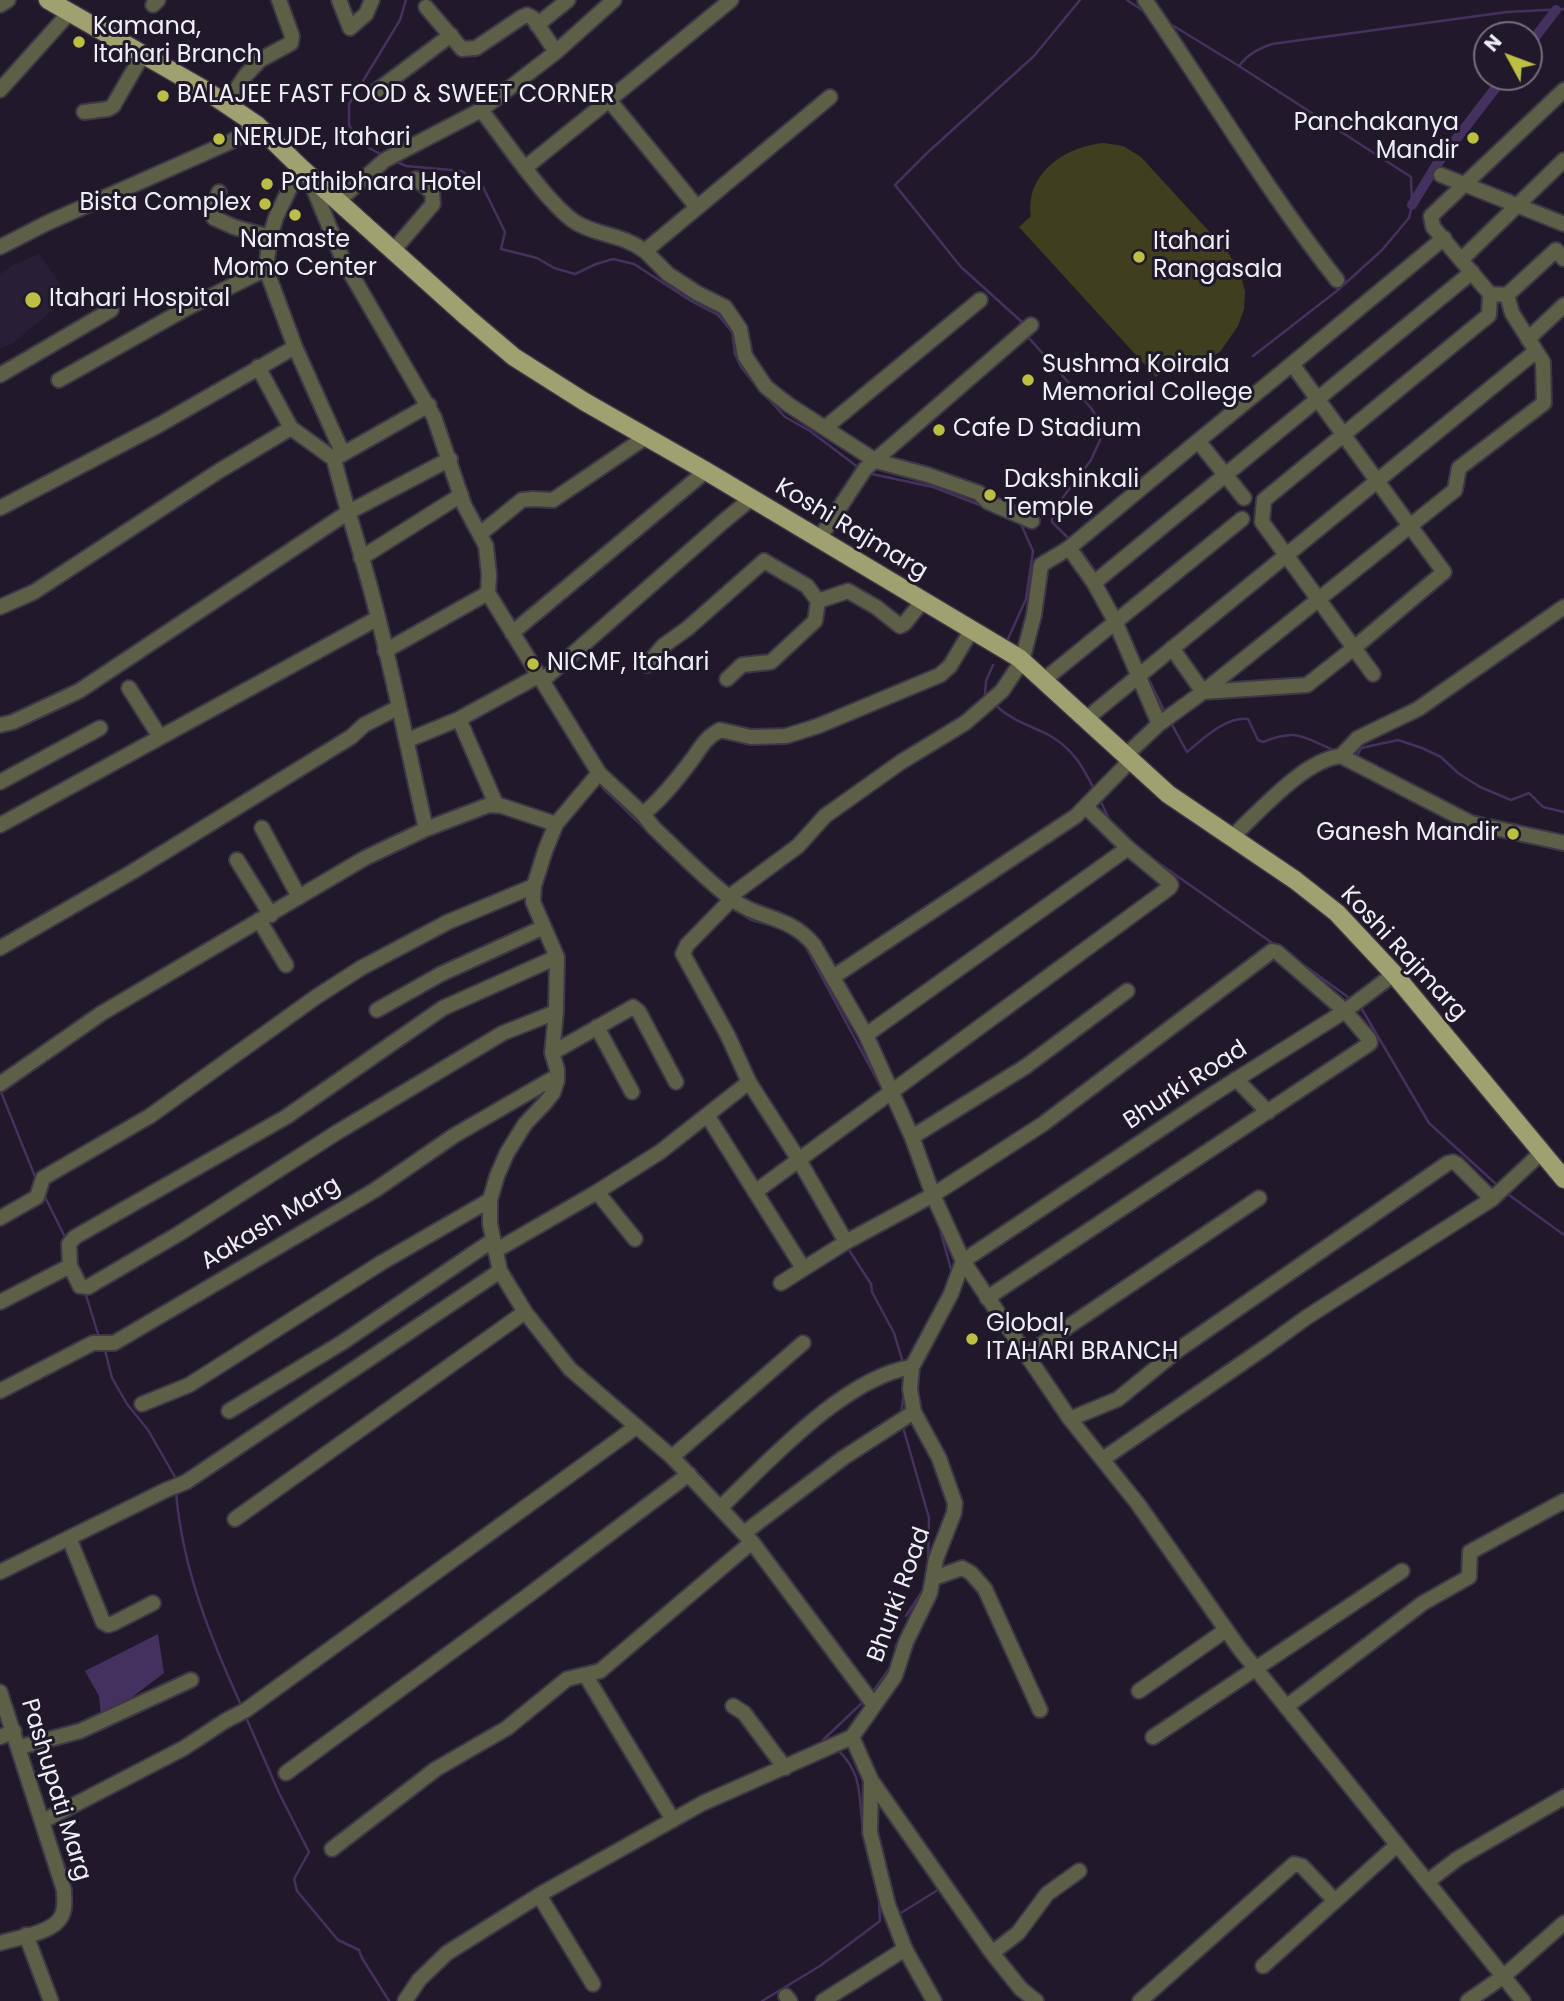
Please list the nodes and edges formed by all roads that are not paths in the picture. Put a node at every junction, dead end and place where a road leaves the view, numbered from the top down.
1 (8, 0) edge
2 (48, 0) edge
3 (279, 0) edge
4 (339, 0) edge
5 (372, 0) edge
6 (568, 0) edge
7 (614, 0) edge
8 (731, 0) edge
9 (1147, 1) edge
10 (428, 3) edge
11 (0, 5) edge
12 (70, 12) junction
13 (537, 25) junction
14 (450, 36) junction
15 (556, 52) junction
16 (143, 54) junction
17 (0, 90) edge
18 (1564, 90) edge
19 (375, 92) dead end
20 (830, 97) dead end
21 (609, 100) junction
22 (227, 103) junction
23 (481, 110) junction
24 (83, 112) dead end
25 (257, 125) junction
26 (1564, 160) edge
27 (526, 167) junction
28 (304, 171) junction
29 (1441, 175) dead end
30 (416, 179) dead end
31 (1464, 185) junction
32 (219, 192) dead end
33 (338, 201) junction
34 (1517, 205) junction
35 (696, 206) junction
36 (1564, 224) edge
37 (270, 237) junction
38 (1444, 238) junction
39 (0, 247) edge
40 (393, 251) junction
41 (645, 251) junction
42 (1564, 259) edge
43 (1461, 260) junction
44 (266, 268) junction
45 (1472, 272) junction
46 (1337, 280) dead end
47 (1490, 294) junction
48 (1507, 295) junction
49 (980, 300) dead end
50 (1564, 305) edge
51 (111, 310) dead end
52 (1512, 313) junction
53 (1489, 315) junction
54 (1031, 326) dead end
55 (1532, 345) junction
56 (295, 347) junction
57 (1292, 364) junction
58 (258, 368) junction
59 (0, 375) edge
60 (59, 380) dead end
61 (1317, 399) junction
62 (429, 405) junction
63 (826, 427) junction
64 (291, 428) junction
65 (1344, 435) junction
66 (646, 437) junction
67 (1198, 441) junction
68 (339, 456) junction
69 (450, 459) junction
70 (866, 469) junction
71 (706, 471) junction
72 (1225, 474) junction
73 (1377, 481) junction
74 (461, 495) junction
75 (752, 498) junction
76 (1244, 498) junction
77 (1264, 500) junction
78 (0, 508) edge
79 (347, 513) junction
80 (1242, 519) junction
81 (1032, 522) dead end
82 (1262, 522) junction
83 (1410, 526) junction
84 (480, 534) junction
85 (820, 538) junction
86 (1075, 543) junction
87 (1286, 556) junction
88 (361, 558) junction
89 (1100, 578) junction
90 (488, 593) junction
91 (1318, 600) junction
92 (818, 601) junction
93 (922, 602) junction
94 (0, 607) edge
95 (1564, 607) edge
96 (377, 618) junction
97 (1118, 618) junction
98 (971, 631) junction
99 (512, 633) junction
100 (1172, 648) junction
101 (1354, 648) junction
102 (385, 651) junction
103 (1021, 660) junction
104 (647, 665) dead end
105 (1142, 672) junction
106 (1373, 674) dead end
107 (540, 679) junction
108 (727, 679) dead end
109 (1044, 680) junction
110 (129, 688) dead end
111 (1203, 691) junction
112 (399, 707) junction
113 (459, 719) junction
114 (1086, 719) junction
115 (1165, 719) junction
116 (0, 724) edge
117 (100, 728) dead end
118 (160, 737) junction
119 (408, 740) junction
120 (1343, 753) junction
121 (1127, 758) junction
122 (599, 774) junction
123 (0, 782) edge
124 (496, 804) junction
125 (1088, 806) junction
126 (642, 814) junction
127 (556, 824) junction
128 (0, 825) edge
129 (262, 828) dead end
130 (426, 829) junction
131 (1232, 837) junction
132 (1564, 844) edge
133 (1128, 848) junction
134 (237, 860) dead end
135 (534, 886) junction
136 (299, 897) junction
137 (731, 898) junction
138 (265, 918) junction
139 (544, 927) junction
140 (0, 948) edge
141 (556, 957) junction
142 (286, 965) dead end
143 (1394, 974) junction
144 (833, 977) junction
145 (1127, 991) dead end
146 (1352, 1006) junction
147 (377, 1010) dead end
148 (556, 1012) junction
149 (597, 1027) junction
150 (866, 1035) junction
151 (552, 1053) junction
152 (557, 1076) junction
153 (1236, 1079) junction
154 (676, 1082) dead end
155 (749, 1082) junction
156 (0, 1084) edge
157 (632, 1092) dead end
158 (891, 1092) junction
159 (1268, 1112) junction
160 (707, 1115) junction
161 (912, 1138) junction
162 (1542, 1152) junction
163 (799, 1160) junction
164 (1564, 1179) edge
165 (597, 1192) junction
166 (755, 1192) junction
167 (933, 1195) junction
168 (1495, 1197) junction
169 (1259, 1198) dead end
170 (490, 1200) junction
171 (0, 1219) edge
172 (635, 1239) dead end
173 (846, 1242) junction
174 (494, 1246) junction
175 (963, 1261) junction
176 (70, 1266) junction
177 (803, 1268) junction
178 (500, 1271) junction
179 (781, 1283) dead end
180 (987, 1298) junction
181 (0, 1302) edge
182 (525, 1312) junction
183 (803, 1343) dead end
184 (1026, 1355) junction
185 (912, 1367) junction
186 (0, 1391) edge
187 (142, 1404) dead end
188 (229, 1411) dead end
189 (914, 1412) junction
190 (1070, 1419) junction
191 (636, 1427) junction
192 (672, 1457) junction
193 (1102, 1460) junction
194 (689, 1474) junction
195 (1564, 1501) edge
196 (721, 1507) junction
197 (235, 1519) dead end
198 (748, 1537) junction
199 (69, 1538) junction
200 (1402, 1571) dead end
201 (0, 1572) edge
202 (934, 1578) junction
203 (153, 1603) dead end
204 (1226, 1630) junction
205 (1256, 1670) junction
206 (586, 1676) junction
207 (191, 1680) dead end
208 (1139, 1691) dead end
209 (0, 1692) edge
210 (874, 1704) junction
211 (733, 1706) dead end
212 (1286, 1706) junction
213 (1041, 1710) dead end
214 (7, 1734) edge
215 (1153, 1737) dead end
216 (848, 1739) junction
217 (20, 1748) junction
218 (785, 1768) junction
219 (286, 1773) dead end
220 (871, 1780) junction
221 (1564, 1797) edge
222 (673, 1820) junction
223 (43, 1821) junction
224 (1397, 1845) junction
225 (332, 1849) dead end
226 (1079, 1871) dead end
227 (1427, 1882) junction
228 (539, 1895) junction
229 (1335, 1901) junction
230 (1564, 1923) edge
231 (26, 1936) junction
232 (0, 1943) edge
233 (905, 1949) junction
234 (992, 1953) junction
235 (1263, 1966) dead end
236 (1504, 1976) junction
237 (593, 1984) dead end
238 (51, 2001) edge
239 (405, 2001) edge
240 (823, 2001) edge
241 (934, 2001) edge
242 (1036, 2001) edge
243 (1140, 2001) edge
244 (1468, 2001) edge
245 (1524, 2001) edge

1 - 11 street
2 - 12 main road, Koshi Rajmarg
3 - 22 street
4 - 5 street
6 - 13 street
7 - 15 street
8 - 21 street
9 - 46 street
10 - 14 street
12 - 16 main road, Koshi Rajmarg
12 - 17 street
13 - 14 street
13 - 15 street
14 - 19 street
15 - 23 street
16 - 22 main road, Koshi Rajmarg
16 - 24 street
18 - 31 street
20 - 35 street
21 - 27 street
21 - 35 street
22 - 25 main road, Koshi Rajmarg
23 - 27 street
23 - 33 street
25 - 28 main road, Koshi Rajmarg
25 - 39 street
26 - 34 street
27 - 41 street
28 - 33 main road, Koshi Rajmarg
28 - 37 street
28 - 62 street
29 - 31 street
30 - 40 street
31 - 34 street
31 - 38 street
32 - 37 street
33 - 40 main road, Koshi Rajmarg
34 - 36 street
34 - 43 street
35 - 41 street
37 - 44 street
38 - 43 street
38 - 57 street
40 - 66 main road, Koshi Rajmarg
41 - 63 street
42 - 48 street
43 - 45 street
44 - 56 street
44 - 60 street
45 - 47 street
45 - 61 street
47 - 48 street
47 - 53 street
48 - 52 street
49 - 63 street
50 - 55 street
51 - 59 street
52 - 53 street
52 - 55 street
53 - 65 street
54 - 70 street
55 - 73 street
55 - 83 street
56 - 58 street
56 - 68 street
57 - 61 street
57 - 67 street
58 - 64 street
58 - 78 street
61 - 65 street
61 - 72 street
62 - 68 street
62 - 69 street
63 - 70 street
64 - 68 street
64 - 94 street
65 - 73 street
65 - 77 street
66 - 71 main road, Koshi Rajmarg
66 - 84 street
67 - 72 street
67 - 86 street
68 - 79 street
69 - 74 street
69 - 79 street
70 - 81 street
70 - 85 street
71 - 75 main road, Koshi Rajmarg
71 - 99 street
72 - 76 street
72 - 89 street
73 - 83 street
73 - 87 street
74 - 84 street
74 - 88 street
75 - 85 main road, Koshi Rajmarg
75 - 107 street
76 - 77 street
76 - 80 street
77 - 82 street
79 - 88 street
79 - 116 street
80 - 82 street
80 - 97 street
82 - 87 street
83 - 91 street
83 - 101 street
84 - 90 street
85 - 93 main road, Koshi Rajmarg
86 - 89 street
86 - 103 street
87 - 91 street
87 - 100 street
88 - 96 street
89 - 97 street
90 - 99 street
90 - 102 street
91 - 101 street
91 - 111 street
92 - 93 street
92 - 104 street
92 - 108 street
93 - 98 main road, Koshi Rajmarg
95 - 120 street
96 - 102 street
96 - 118 street
97 - 105 street
97 - 109 street
98 - 103 main road, Koshi Rajmarg
98 - 126 street
99 - 107 street
100 - 105 street
100 - 111 street
101 - 106 street
101 - 111 street
102 - 112 street
103 - 109 main road, Koshi Rajmarg
103 - 137 street
105 - 114 street
105 - 115 street
107 - 113 street
107 - 122 street
109 - 114 main road, Koshi Rajmarg
110 - 118 street
111 - 115 street
112 - 119 street
112 - 140 street
113 - 119 street
113 - 124 street
114 - 121 main road, Koshi Rajmarg
115 - 121 street
117 - 123 street
118 - 128 street
119 - 130 street
120 - 131 street
120 - 132 street
121 - 125 street
121 - 131 main road, Koshi Rajmarg
122 - 126 street
122 - 127 street
124 - 127 street
124 - 130 street
125 - 133 street
125 - 144 street
126 - 137 street
127 - 135 street
129 - 136 street
130 - 136 street
131 - 143 main road, Koshi Rajmarg
133 - 150 street
133 - 158 street
134 - 138 street
135 - 139 street
135 - 171 street
136 - 138 street
137 - 144 street
137 - 155 street
138 - 142 street
138 - 156 street
139 - 141 street
139 - 147 street
141 - 148 street
141 - 176 street
143 - 146 street, Bhurki Road
143 - 162 main road, Koshi Rajmarg
144 - 150 street
145 - 161 street
146 - 153 street, Bhurki Road
146 - 159 street
146 - 167 street
148 - 151 street
148 - 176 street
149 - 151 street
149 - 154 street
149 - 157 street
150 - 158 street
151 - 152 street
152 - 170 street
152 - 186 street, Aakash Marg
153 - 159 street
153 - 175 street, Bhurki Road
155 - 160 street
155 - 163 street
158 - 161 street
158 - 163 street
159 - 180 street
160 - 165 street
160 - 166 street
161 - 167 street
162 - 164 main road, Koshi Rajmarg
162 - 168 street
163 - 166 street
163 - 173 street
165 - 172 street
165 - 174 street
166 - 177 street
167 - 173 street
167 - 175 street
168 - 190 street
168 - 193 street
169 - 184 street
170 - 174 street
170 - 187 street
173 - 177 street
174 - 178 street
174 - 188 street
175 - 180 street
175 - 185 street, Bhurki Road
176 - 181 street
177 - 179 street
178 - 182 street
178 - 199 street
180 - 184 street
182 - 191 street
182 - 197 street
183 - 192 street
184 - 190 street
185 - 189 street, Bhurki Road
185 - 196 street
189 - 198 street
189 - 202 street, Bhurki Road
190 - 193 street
191 - 192 street
191 - 223 street
192 - 194 street
193 - 204 street
194 - 196 street
194 - 219 street
195 - 212 street
196 - 198 street
198 - 206 street
198 - 210 street
199 - 201 street
199 - 203 street
200 - 205 street
202 - 210 street, Bhurki Road
202 - 213 street
204 - 205 street
204 - 208 street
205 - 212 street
205 - 215 street
206 - 222 street
206 - 225 street
207 - 217 street
209 - 214 street, Pashupati Marg
210 - 216 street, Bhurki Road
211 - 218 street
212 - 224 street
214 - 217 street, Pashupati Marg
216 - 218 street
216 - 220 street
217 - 223 street, Pashupati Marg
218 - 222 street
220 - 233 street
220 - 234 street
221 - 227 street
222 - 228 street
223 - 231 street, Pashupati Marg
224 - 227 street
224 - 229 street
226 - 234 street
227 - 236 street
228 - 237 street
228 - 239 street
229 - 235 street
229 - 243 street
230 - 236 street
231 - 232 street, Pashupati Marg
231 - 238 street
233 - 240 street
233 - 241 street
234 - 242 street
236 - 244 street
236 - 245 street

